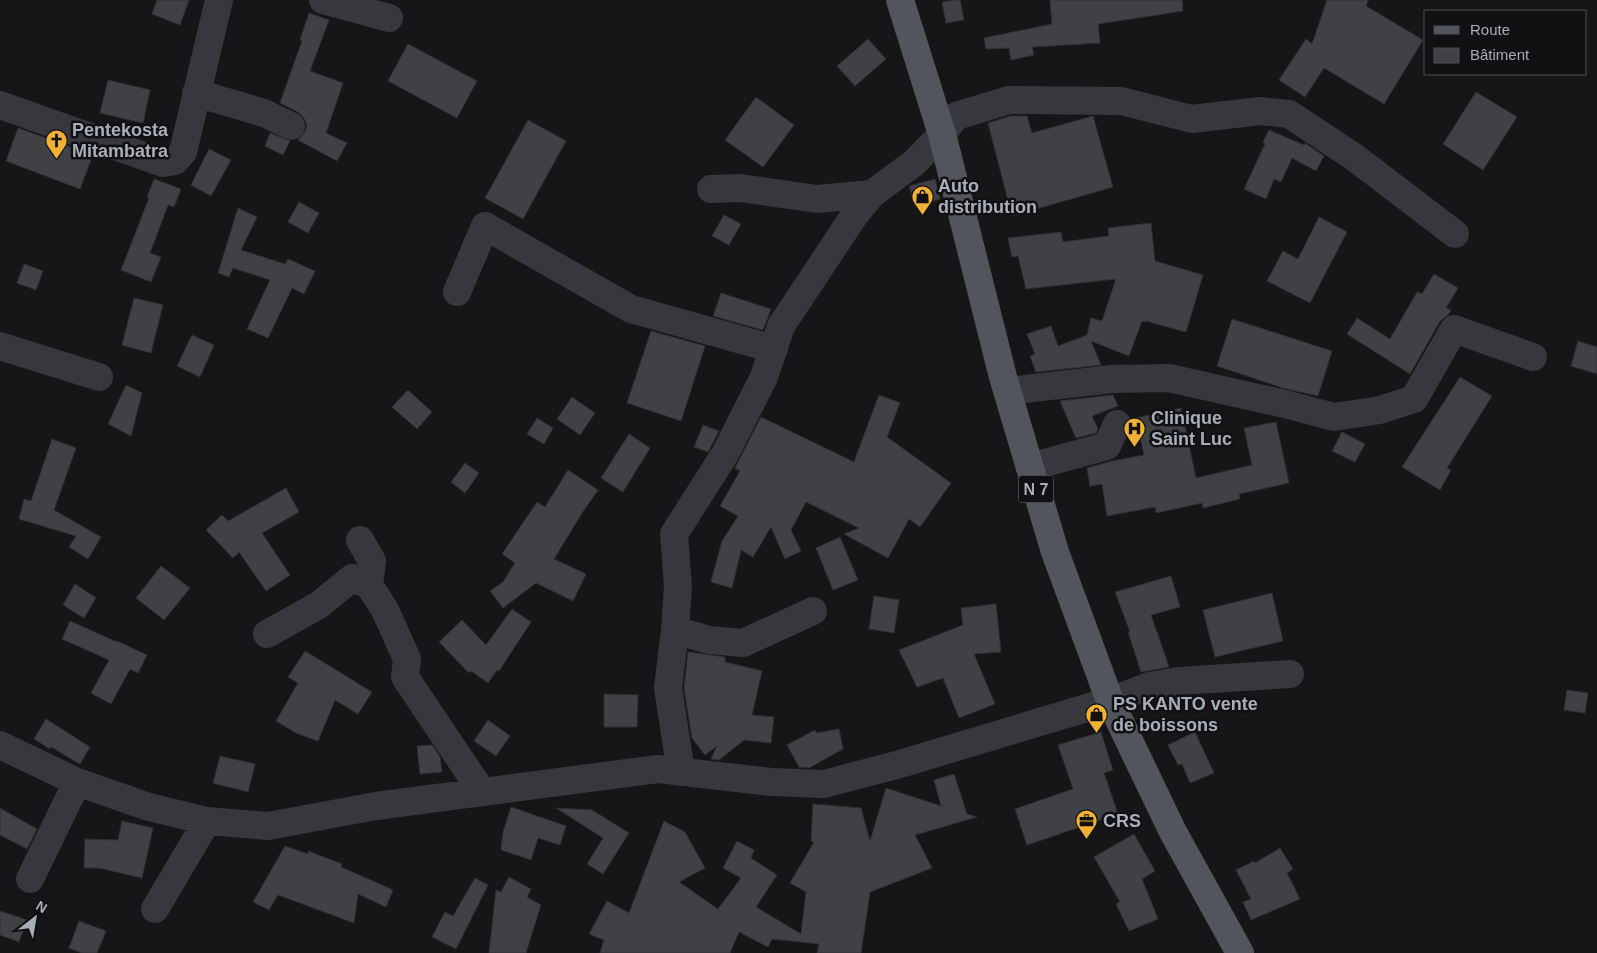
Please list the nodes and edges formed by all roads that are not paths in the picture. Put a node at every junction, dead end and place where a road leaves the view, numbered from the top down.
1 (219, 0) edge
2 (324, 0) edge
3 (900, 0) edge
4 (389, 18) dead end
5 (196, 93) junction
6 (0, 105) edge
7 (291, 126) dead end
8 (942, 134) junction
9 (712, 189) dead end
10 (872, 194) junction
11 (1455, 234) dead end
12 (457, 292) dead end
13 (0, 346) edge
14 (774, 349) junction
15 (1534, 357) dead end
16 (99, 377) dead end
17 (1007, 390) junction
18 (1117, 424) dead end
19 (1030, 467) junction
20 (360, 540) dead end
21 (369, 585) junction
22 (813, 610) dead end
23 (675, 630) junction
24 (268, 634) dead end
25 (1290, 674) dead end
26 (1110, 701) junction
27 (0, 745) edge
28 (681, 772) junction
29 (77, 782) junction
30 (482, 792) junction
31 (206, 821) junction
32 (30, 879) dead end
33 (155, 909) dead end
34 (1240, 953) edge

1 - 5 street
2 - 4 street
3 - 8 main road, N 7
5 - 6 street
5 - 7 street
8 - 10 street
8 - 11 street
8 - 17 main road, N 7
9 - 10 street
10 - 14 street
12 - 14 street
13 - 16 street
14 - 23 street
15 - 17 street
17 - 19 main road, N 7
18 - 19 street
19 - 26 main road, N 7
20 - 21 street
21 - 24 street
21 - 30 street
22 - 23 street
23 - 28 street
25 - 26 street
26 - 28 street
26 - 34 main road, N 7
27 - 29 street
28 - 30 street
29 - 31 street
29 - 32 street
30 - 31 street
31 - 33 street

